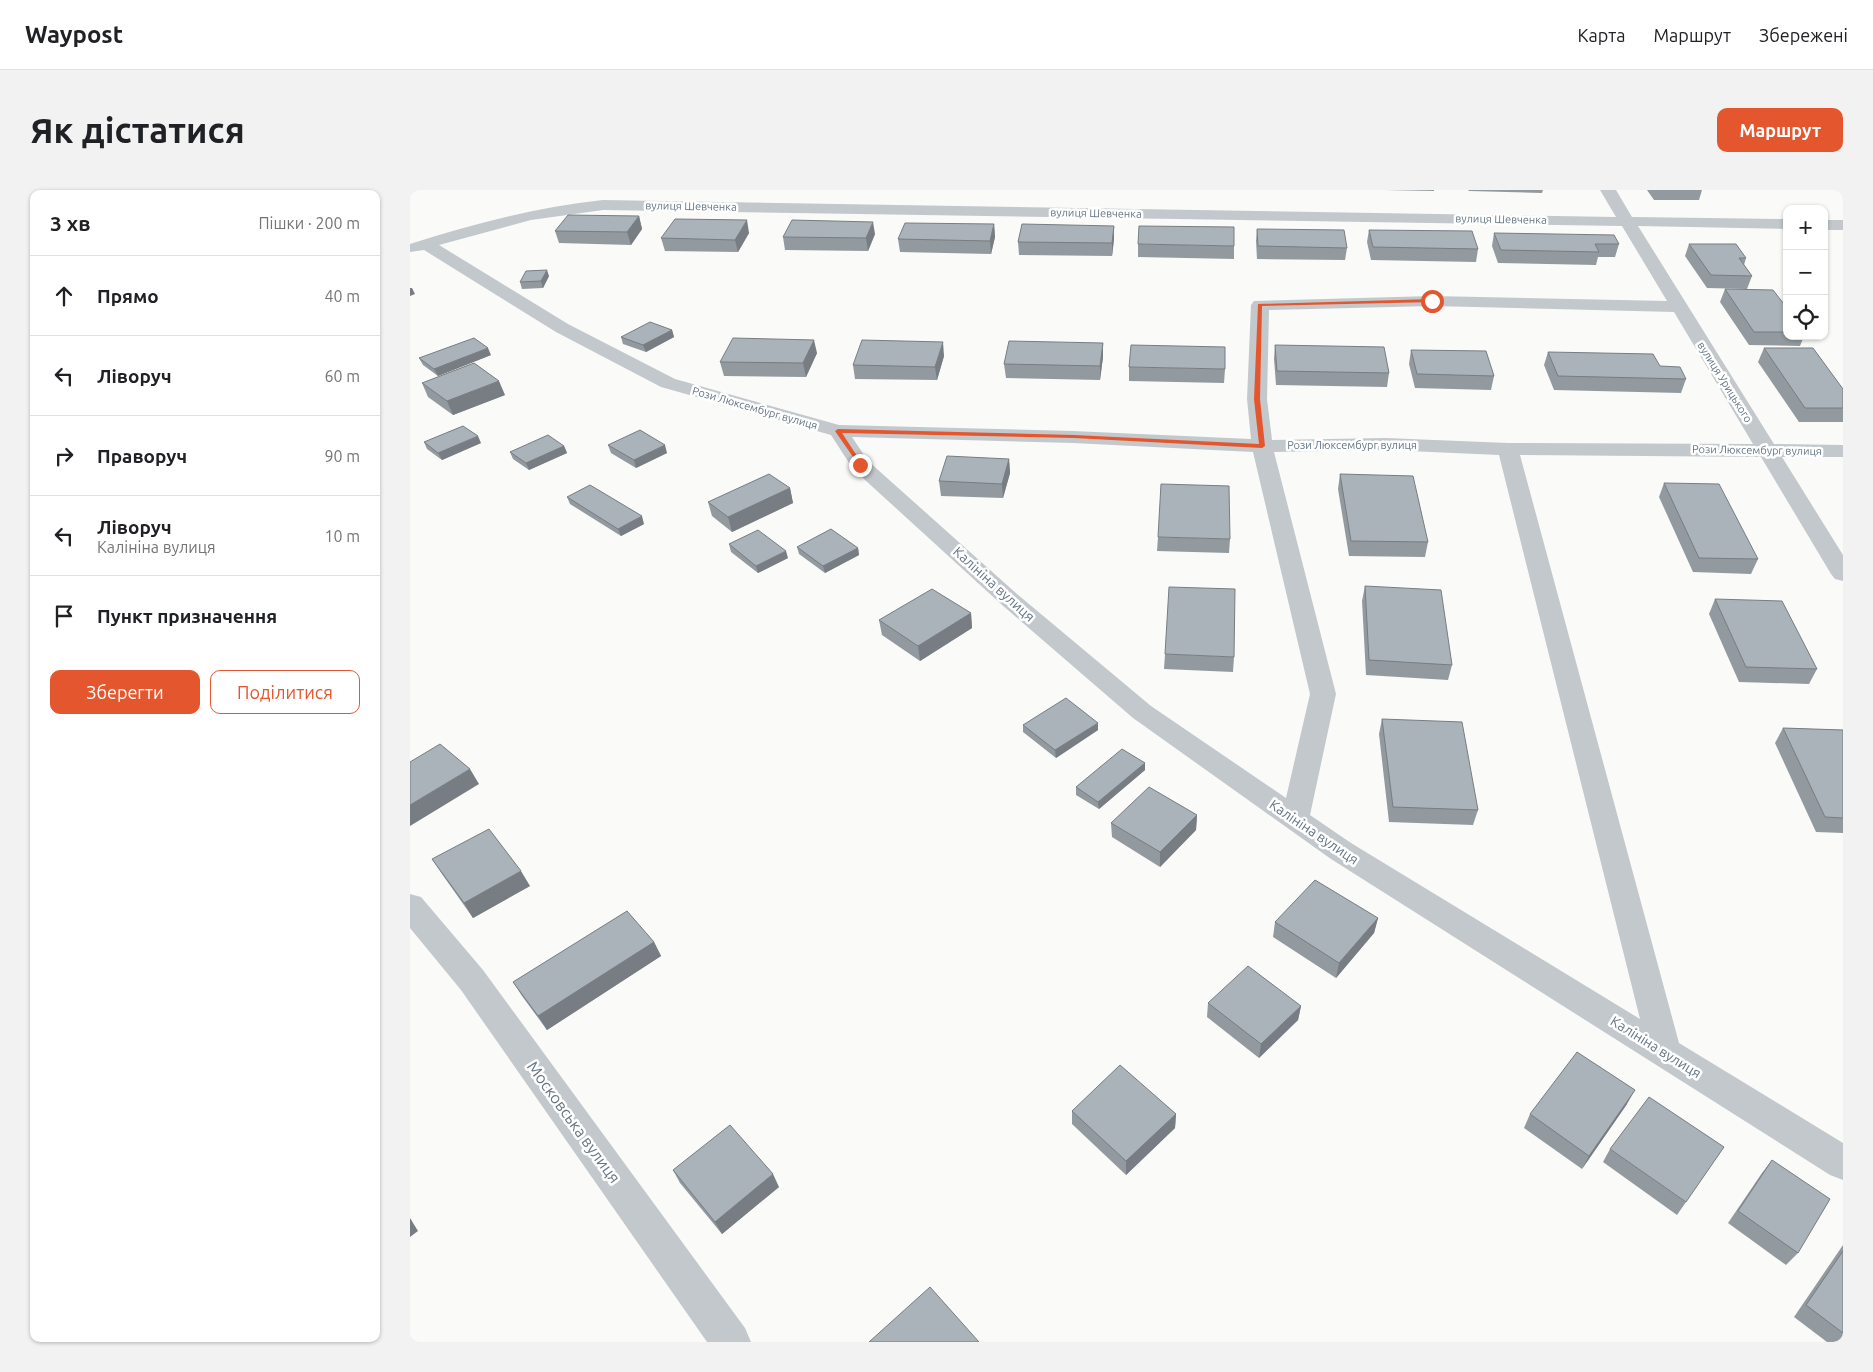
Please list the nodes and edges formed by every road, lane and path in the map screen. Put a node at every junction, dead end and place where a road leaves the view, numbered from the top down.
1 (1608, 190) edge
2 (1626, 221) junction
3 (1783, 224) edge
4 (1828, 225) edge
5 (1843, 225) edge
6 (417, 247) edge
7 (1679, 307) junction
8 (838, 431) junction
9 (1262, 446) junction
10 (1508, 449) junction
11 (1767, 449) junction
12 (1843, 451) edge
13 (1843, 574) edge
14 (1295, 820) junction
15 (410, 906) edge
16 (1665, 1053) junction
17 (1843, 1163) edge
18 (731, 1342) edge

1 - 2 street, вулиця Урицького
2 - 3 street, вулиця Шевченка
2 - 6 street, вулиця Шевченка
2 - 7 street, вулиця Урицького
4 - 5 street
6 - 8 street, Рози Люксембург вулиця
7 - 9 street
7 - 11 street, вулиця Урицького
8 - 9 street, Рози Люксембург вулиця
8 - 14 street, Калініна вулиця
9 - 10 street, Рози Люксембург вулиця
9 - 14 street
10 - 11 street, Рози Люксембург вулиця
10 - 16 street
11 - 12 street, Рози Люксембург вулиця
11 - 13 street, вулиця Урицького
14 - 16 street, Калініна вулиця
15 - 18 street, Московська вулиця
16 - 17 street, Калініна вулиця

